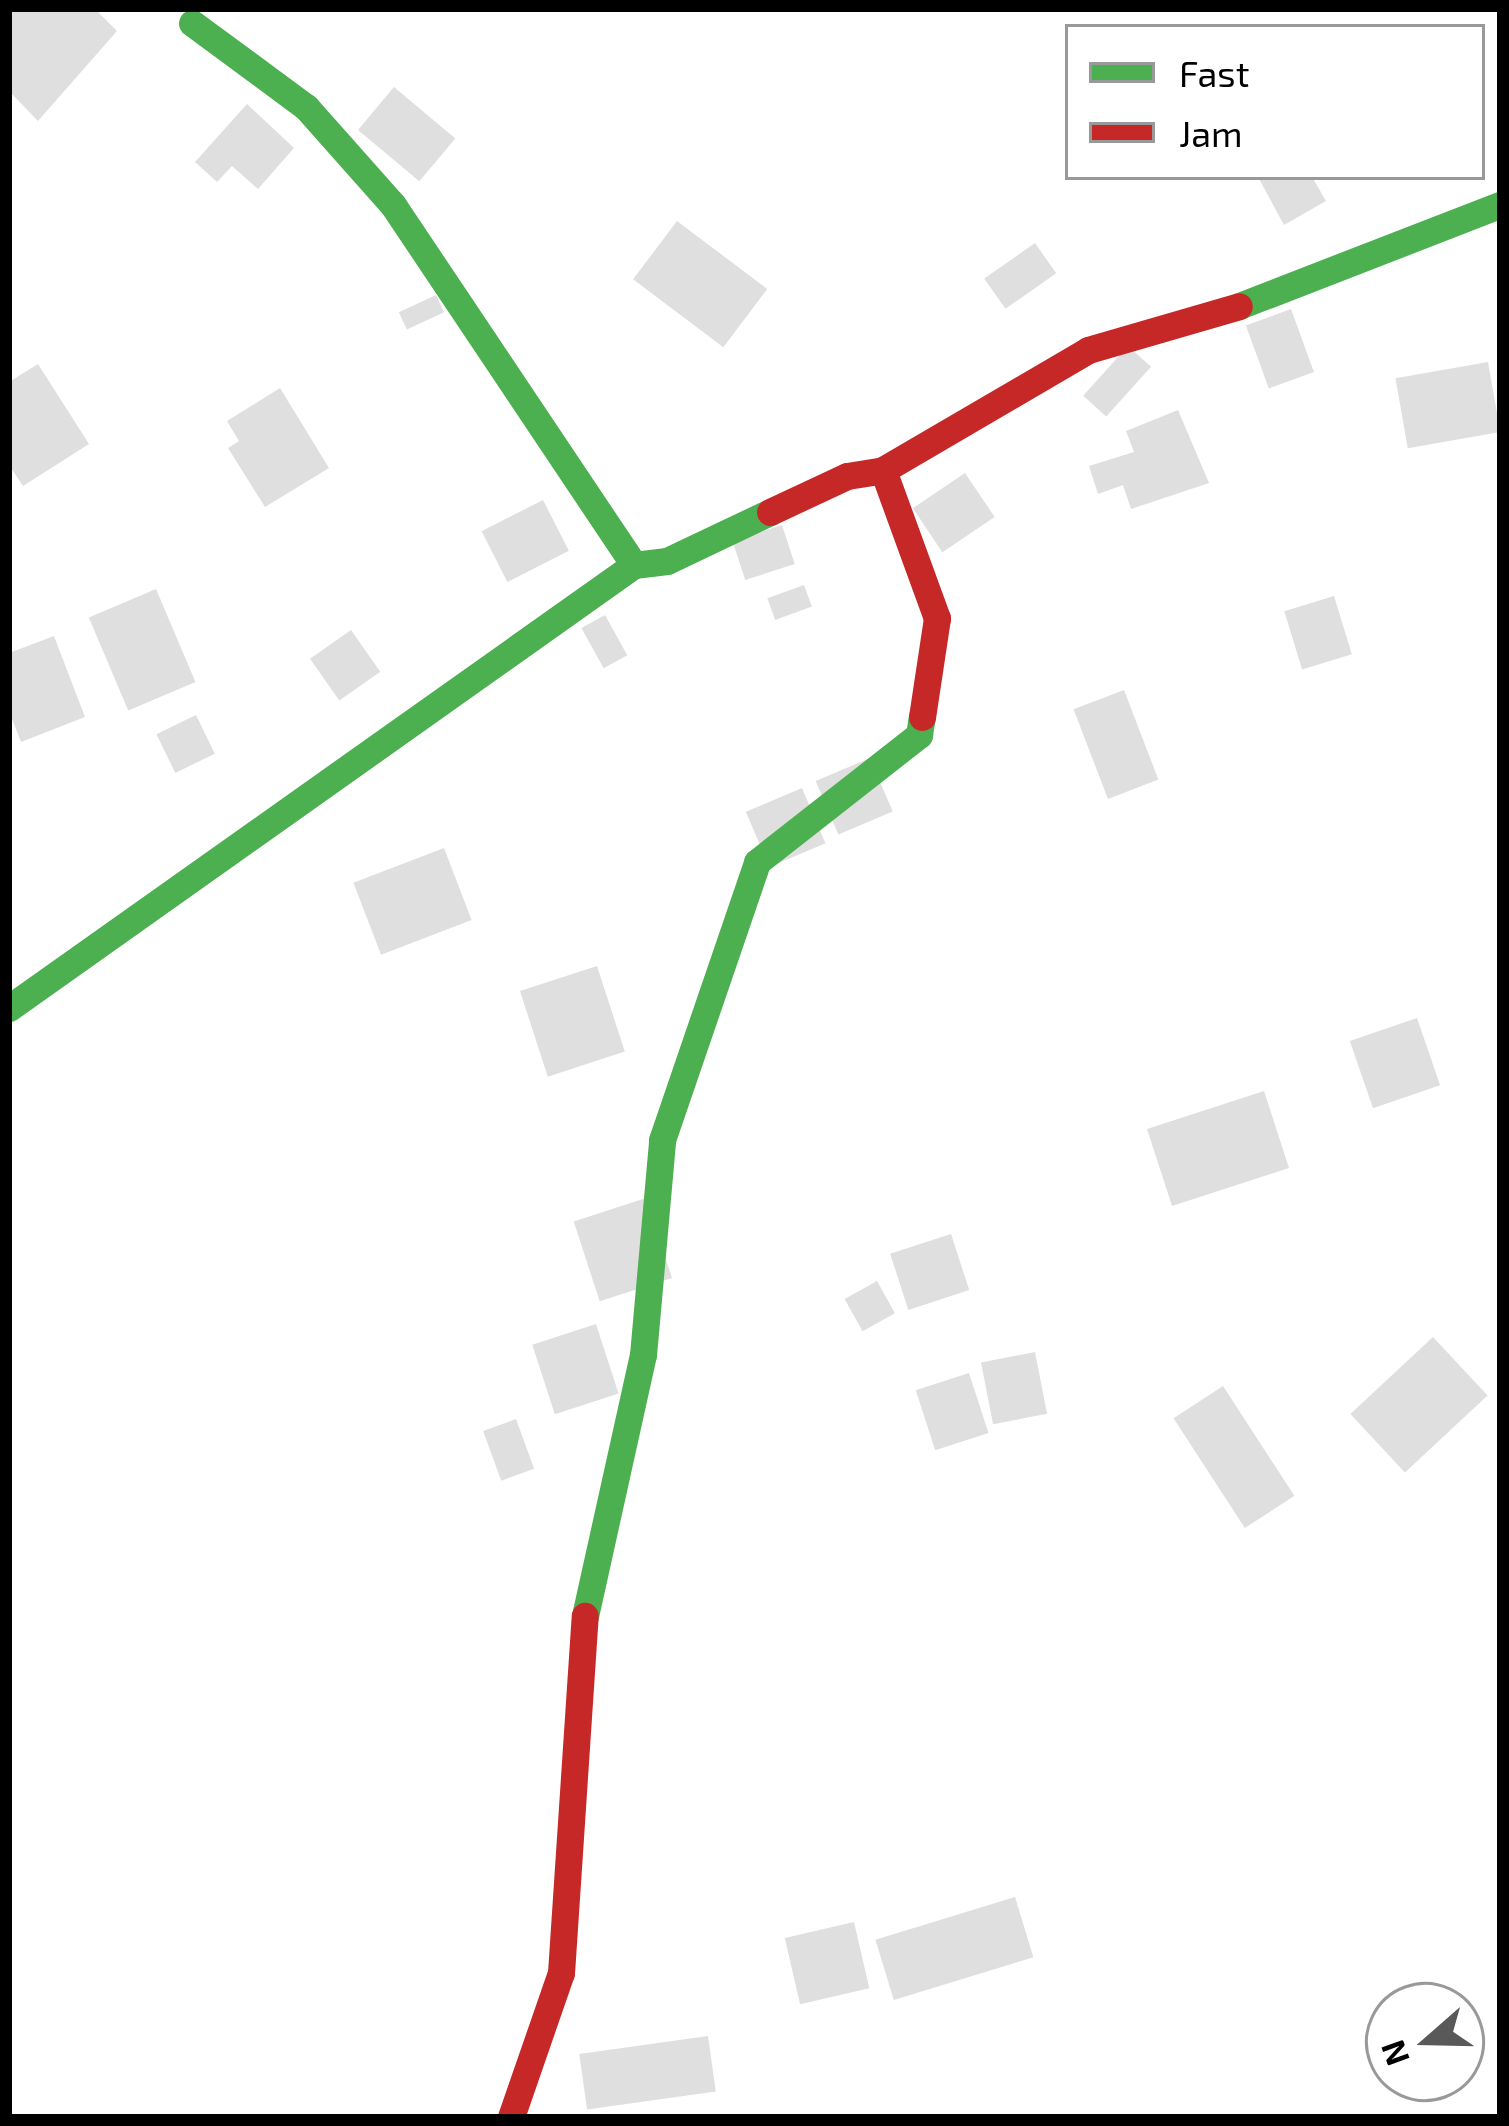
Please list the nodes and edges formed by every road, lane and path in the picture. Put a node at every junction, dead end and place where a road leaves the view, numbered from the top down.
1 (192, 23) dead end
2 (1500, 206) edge
3 (883, 470) junction
4 (634, 565) junction
5 (9, 1008) edge
6 (511, 2117) edge

1 - 4 street
2 - 3 street
3 - 4 street
3 - 6 street
4 - 5 street

